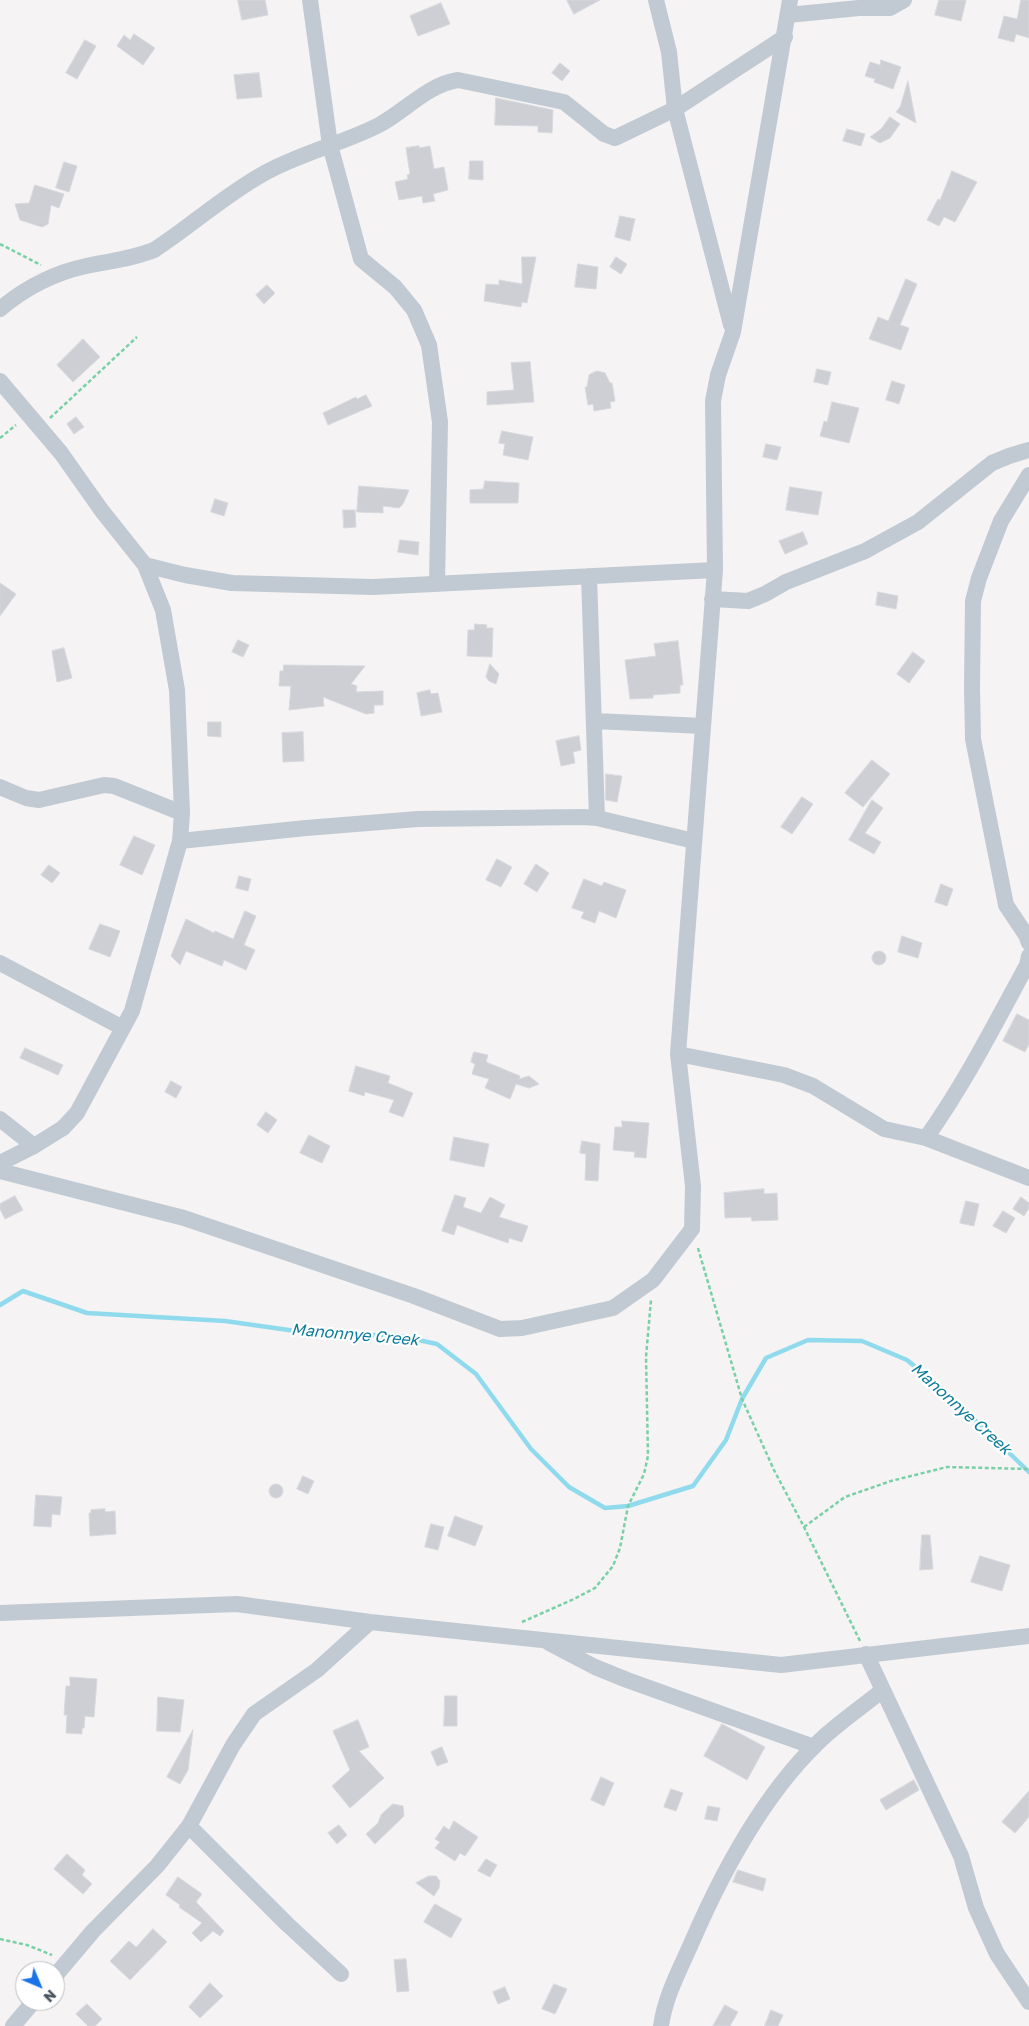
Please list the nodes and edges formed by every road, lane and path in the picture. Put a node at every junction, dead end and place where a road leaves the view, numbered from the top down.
1 (310, 0) edge
2 (656, 0) edge
3 (904, 0) edge
4 (789, 8) edge
5 (785, 38) junction
6 (675, 109) junction
7 (330, 145) junction
8 (0, 244) edge
9 (58, 274) junction
10 (0, 309) edge
11 (733, 332) junction
12 (137, 337) dead end
13 (0, 381) edge
14 (29, 415) junction
15 (40, 428) junction
16 (0, 438) edge
17 (1029, 450) edge
18 (1029, 475) edge
19 (145, 565) junction
20 (715, 570) junction
21 (589, 576) junction
22 (437, 583) junction
23 (712, 599) junction
24 (595, 721) junction
25 (703, 726) junction
26 (0, 787) edge
27 (182, 813) junction
28 (597, 818) junction
29 (180, 841) junction
30 (694, 841) junction
31 (1029, 943) edge
32 (1029, 956) edge
33 (0, 963) edge
34 (123, 1028) junction
35 (678, 1054) junction
36 (0, 1119) edge
37 (926, 1138) junction
38 (34, 1146) junction
39 (0, 1163) edge
40 (0, 1171) edge
41 (1029, 1178) edge
42 (692, 1229) junction
43 (653, 1280) junction
44 (1029, 1469) edge
45 (804, 1527) junction
46 (0, 1612) edge
47 (370, 1622) junction
48 (520, 1622) dead end
49 (1029, 1636) edge
50 (543, 1639) junction
51 (866, 1654) junction
52 (883, 1690) junction
53 (814, 1747) junction
54 (189, 1826) junction
55 (0, 1939) edge
56 (67, 1961) junction
57 (65, 1964) edge
58 (341, 1974) dead end
59 (1029, 2002) edge
60 (26, 2011) edge
61 (13, 2026) edge
62 (660, 2026) edge

1 - 7 street
2 - 6 street
3 - 4 street
4 - 5 street
5 - 6 street
5 - 11 street
6 - 7 street
6 - 11 street
7 - 9 street
7 - 22 street
8 - 9 path
9 - 10 street
11 - 20 street
12 - 15 path
13 - 14 street
14 - 15 street
14 - 16 path
15 - 19 street
17 - 23 street
18 - 31 street
19 - 22 street
19 - 27 street
20 - 21 street
20 - 23 street
21 - 22 street
21 - 24 street
23 - 25 street
24 - 25 street
24 - 28 street
25 - 30 street
26 - 27 street
27 - 29 street
28 - 29 street
28 - 30 street
29 - 34 street
30 - 35 street
32 - 37 street
33 - 34 street
34 - 38 street
35 - 37 street
35 - 42 street
36 - 38 street
37 - 41 street
38 - 39 street
40 - 43 street
42 - 43 street
42 - 45 path
43 - 48 path
44 - 45 path
45 - 51 path
46 - 47 street
47 - 50 street
47 - 54 street
49 - 51 street
50 - 51 street
50 - 53 street
51 - 52 street
52 - 53 street
52 - 59 street
53 - 62 street
54 - 56 street
54 - 58 street
55 - 56 path
56 - 57 street
60 - 61 street

